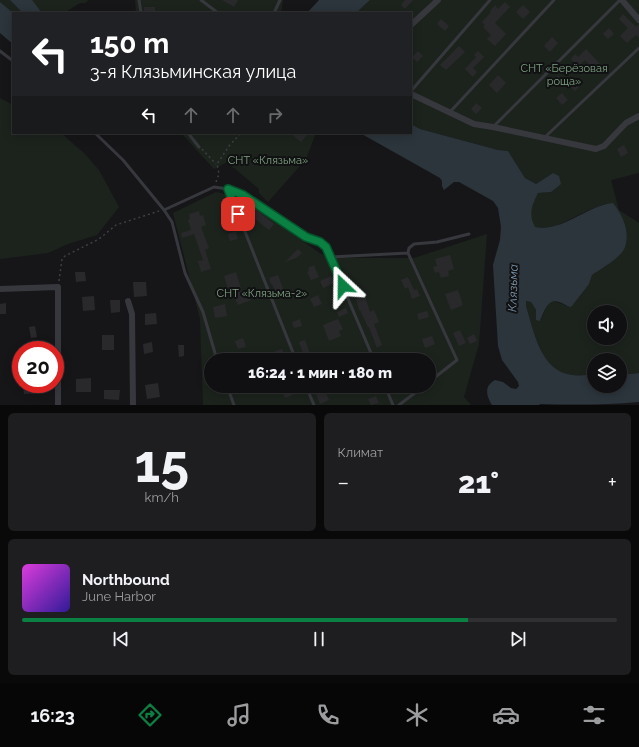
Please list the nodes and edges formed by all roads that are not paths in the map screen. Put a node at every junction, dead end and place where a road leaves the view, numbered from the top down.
1 (139, 0) edge
2 (201, 0) edge
3 (280, 0) edge
4 (438, 0) edge
5 (490, 0) edge
6 (554, 0) edge
7 (621, 0) edge
8 (141, 12) edge
9 (217, 12) edge
10 (274, 12) edge
11 (639, 20) edge
12 (412, 25) edge
13 (639, 48) edge
14 (0, 51) edge
15 (12, 60) edge
16 (412, 90) edge
17 (412, 94) edge
18 (449, 112) junction
19 (639, 116) edge
20 (493, 127) junction
21 (96, 134) edge
22 (189, 134) edge
23 (544, 138) junction
24 (199, 146) road end
25 (228, 189) junction
26 (164, 210) junction
27 (469, 234) dead end
28 (408, 253) junction
29 (330, 257) junction
30 (0, 289) edge
31 (128, 301) dead end
32 (215, 353) edge
33 (293, 353) edge
34 (371, 353) edge
35 (436, 376) edge
36 (229, 393) edge
37 (309, 393) edge
38 (388, 393) edge
39 (415, 393) edge
40 (58, 405) edge
41 (132, 405) edge
42 (234, 405) edge
43 (314, 405) edge
44 (393, 405) edge
45 (399, 405) edge

1 - 8 lane
2 - 9 lane
3 - 10 lane
4 - 12 street
5 - 16 lane
6 - 18 lane
7 - 11 street
7 - 20 lane
13 - 23 lane
14 - 15 lane
17 - 18 street
18 - 20 street
19 - 23 street
20 - 23 street
21 - 26 lane
22 - 24 lane
25 - 26 lane
25 - 29 lane
25 - 33 lane
26 - 32 lane
27 - 28 lane
28 - 29 lane
28 - 35 lane
29 - 34 lane
30 - 40 street
31 - 41 street
36 - 42 lane
37 - 43 lane
38 - 44 lane
39 - 45 lane

